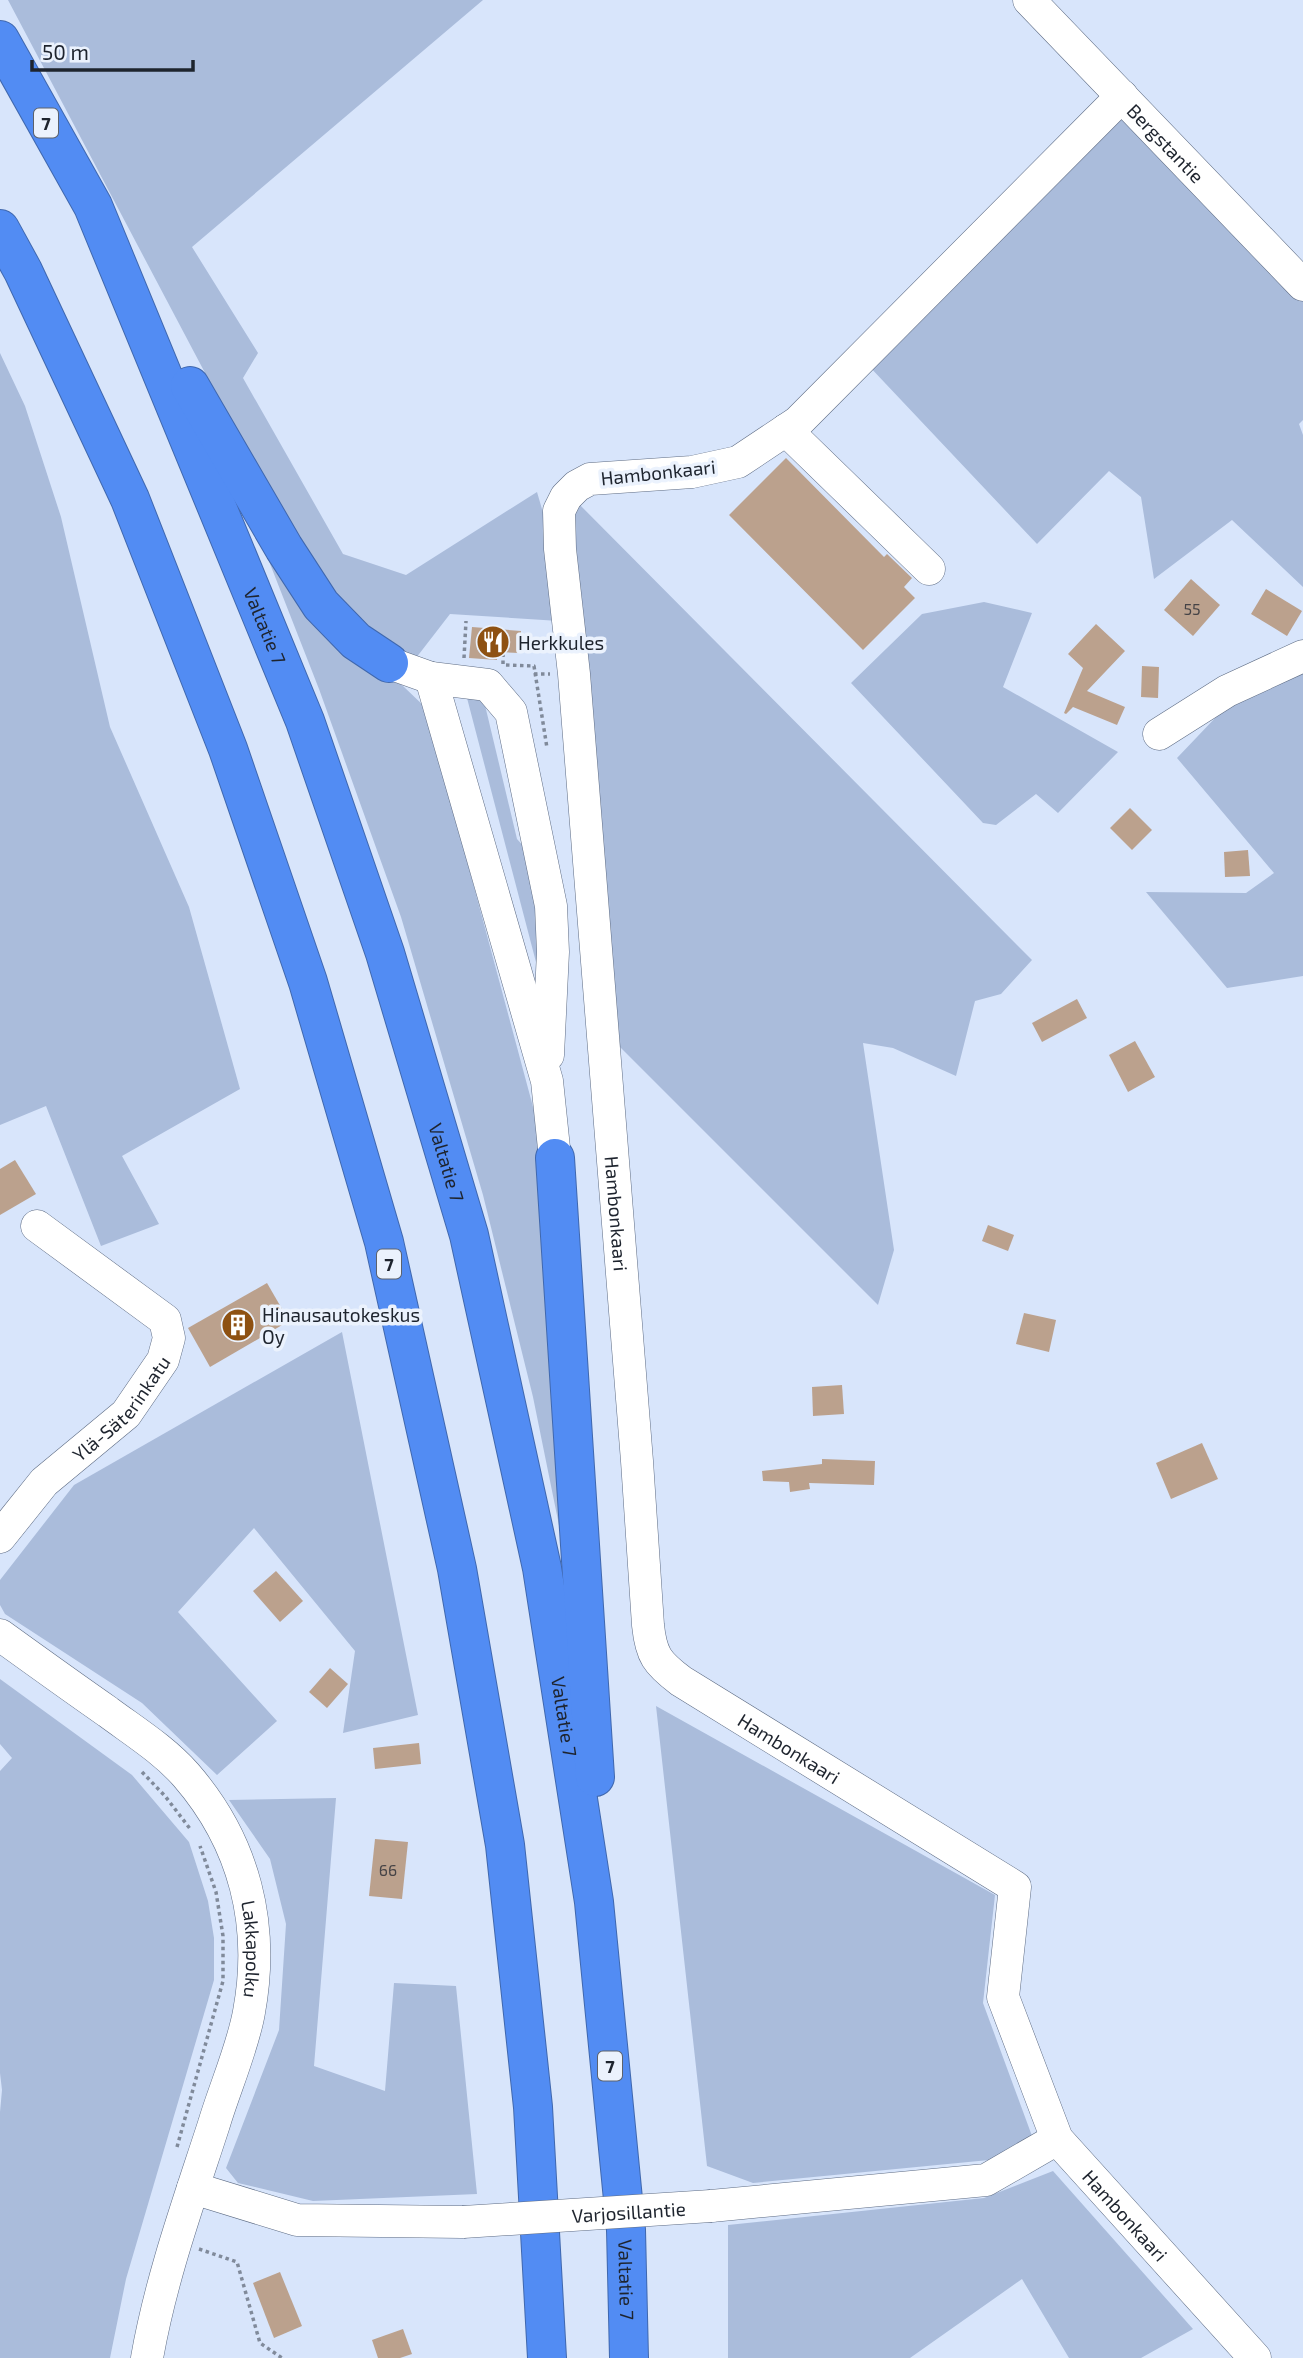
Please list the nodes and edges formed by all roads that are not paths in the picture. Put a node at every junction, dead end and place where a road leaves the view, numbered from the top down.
1 (1029, 0) edge
2 (0, 40) edge
3 (1122, 96) junction
4 (93, 206) junction
5 (0, 229) edge
6 (1303, 285) edge
7 (786, 430) junction
8 (929, 569) dead end
9 (1303, 656) edge
10 (389, 663) joint
11 (431, 678) junction
12 (1159, 734) dead end
13 (547, 1081) junction
14 (555, 1158) joint
15 (37, 1226) dead end
16 (0, 1537) edge
17 (0, 1635) edge
18 (594, 1902) junction
19 (1057, 2139) junction
20 (193, 2188) junction
21 (147, 2358) edge
22 (547, 2358) edge
23 (629, 2358) edge
24 (1255, 2358) edge

1 - 3 street, Bergstantie
2 - 4 highway, Valtatie 7 / 7
3 - 6 street, Bergstantie
3 - 7 street, Hambonkaari
4 - 10 highway
4 - 18 highway, Valtatie 7 / 7
5 - 22 highway, 7
7 - 8 street
7 - 19 street, Hambonkaari
9 - 12 street
10 - 11 street
11 - 13 street
11 - 13 street
13 - 14 street
14 - 18 highway
15 - 16 street, Ylä-Säterinkatu
17 - 20 street, Lakkapolku
18 - 23 highway, Valtatie 7 / 7
19 - 20 street, Varjosillantie, bridge
19 - 24 street, Hambonkaari
20 - 21 street, Lakkapolku

